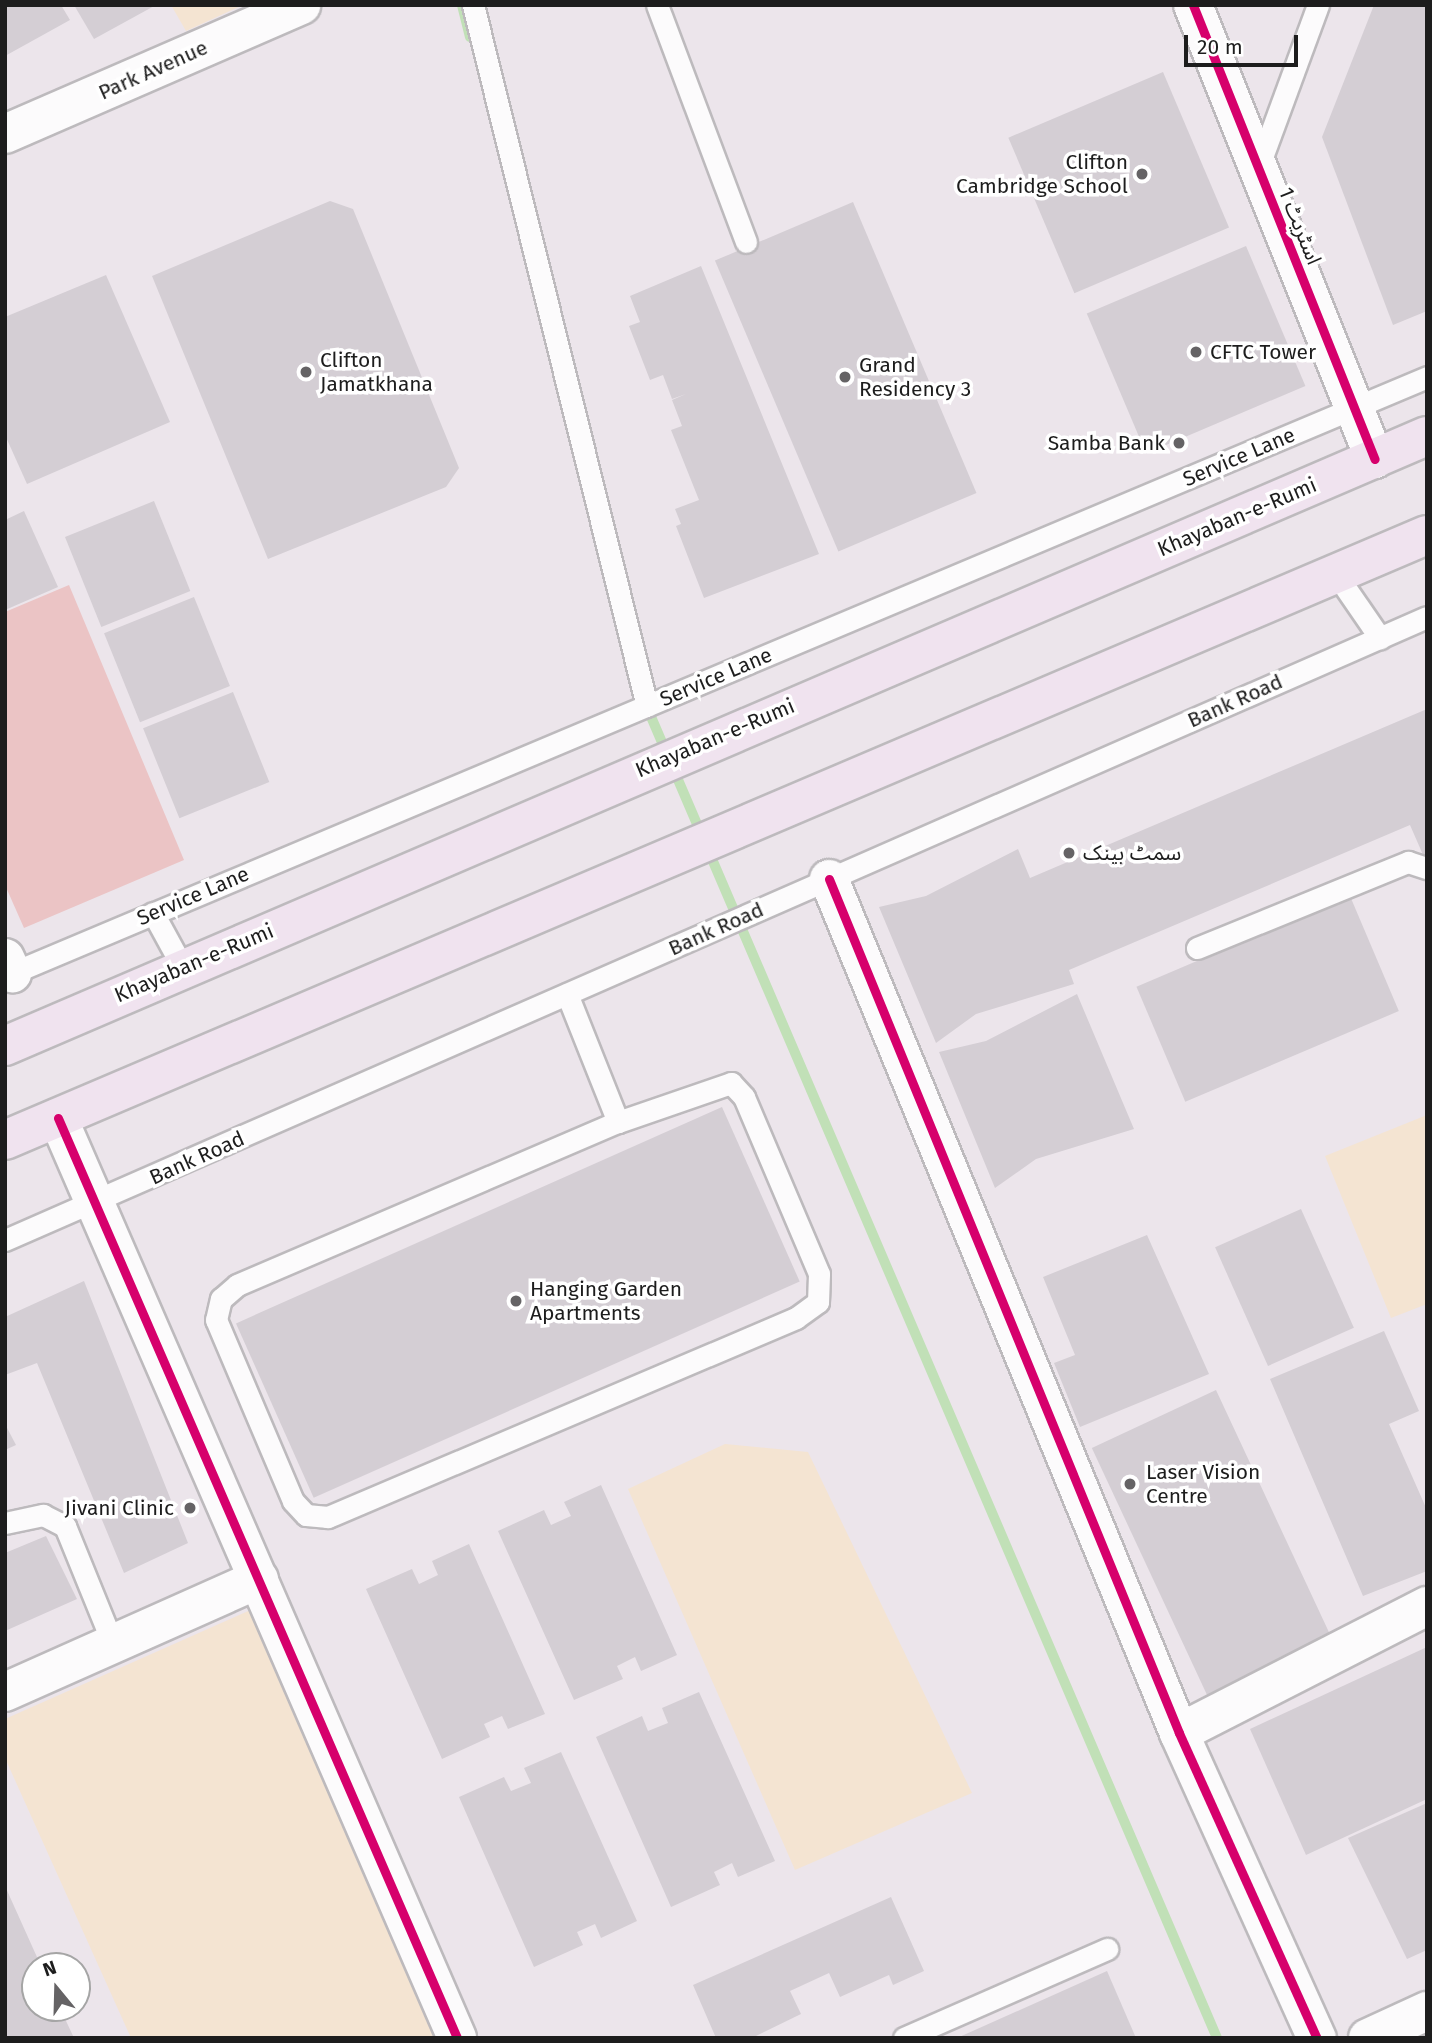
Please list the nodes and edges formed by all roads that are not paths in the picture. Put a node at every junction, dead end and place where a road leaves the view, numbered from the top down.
1 (301, 5) edge
2 (473, 5) edge
3 (657, 5) edge
4 (1193, 5) edge
5 (1318, 5) edge
6 (5, 134) edge
7 (1258, 169) junction
8 (746, 243) dead end
9 (1427, 377) edge
10 (1354, 408) junction
11 (1427, 436) edge
12 (1375, 458) junction
13 (1427, 535) edge
14 (1336, 574) junction
15 (1427, 617) edge
16 (1380, 638) junction
17 (646, 706) junction
18 (1427, 867) edge
19 (829, 879) junction
20 (153, 913) junction
21 (1197, 948) dead end
22 (183, 968) junction
23 (7, 969) edge
24 (567, 995) junction
25 (5, 1046) edge
26 (58, 1118) junction
27 (618, 1122) junction
28 (5, 1140) edge
29 (95, 1203) junction
30 (5, 1240) edge
31 (5, 1523) edge
32 (259, 1579) junction
33 (1427, 1606) edge
34 (113, 1644) junction
35 (5, 1692) edge
36 (1179, 1733) junction
37 (1107, 1949) dead end
38 (1427, 2011) edge
39 (457, 2038) edge
40 (904, 2038) edge
41 (1317, 2038) edge
42 (1368, 2038) edge

1 - 6 street, Park Avenue
2 - 17 lane
3 - 8 lane
4 - 7 street, اسٹریٹ 1
5 - 7 lane
7 - 10 street, اسٹریٹ 1
9 - 10 lane, Service Lane
10 - 12 street, اسٹریٹ 1
10 - 17 lane, Service Lane
11 - 12 main road, Khayaban-e-Rumi
12 - 22 main road, Khayaban-e-Rumi
13 - 14 main road
14 - 16 lane
14 - 26 main road
15 - 16 lane, Bank Road
16 - 19 lane, Bank Road
17 - 20 lane, Service Lane
18 - 21 lane
19 - 24 lane, Bank Road
19 - 36 street
20 - 22 lane
20 - 23 lane, Service Lane
22 - 25 main road, Khayaban-e-Rumi
24 - 27 lane
24 - 29 lane, Bank Road
26 - 28 main road
26 - 29 street
27 - 27 lane
29 - 30 lane, Bank Road
29 - 32 street
31 - 34 lane
32 - 34 street
32 - 39 street
33 - 36 street
34 - 35 street
36 - 41 street
37 - 40 lane
38 - 42 street

